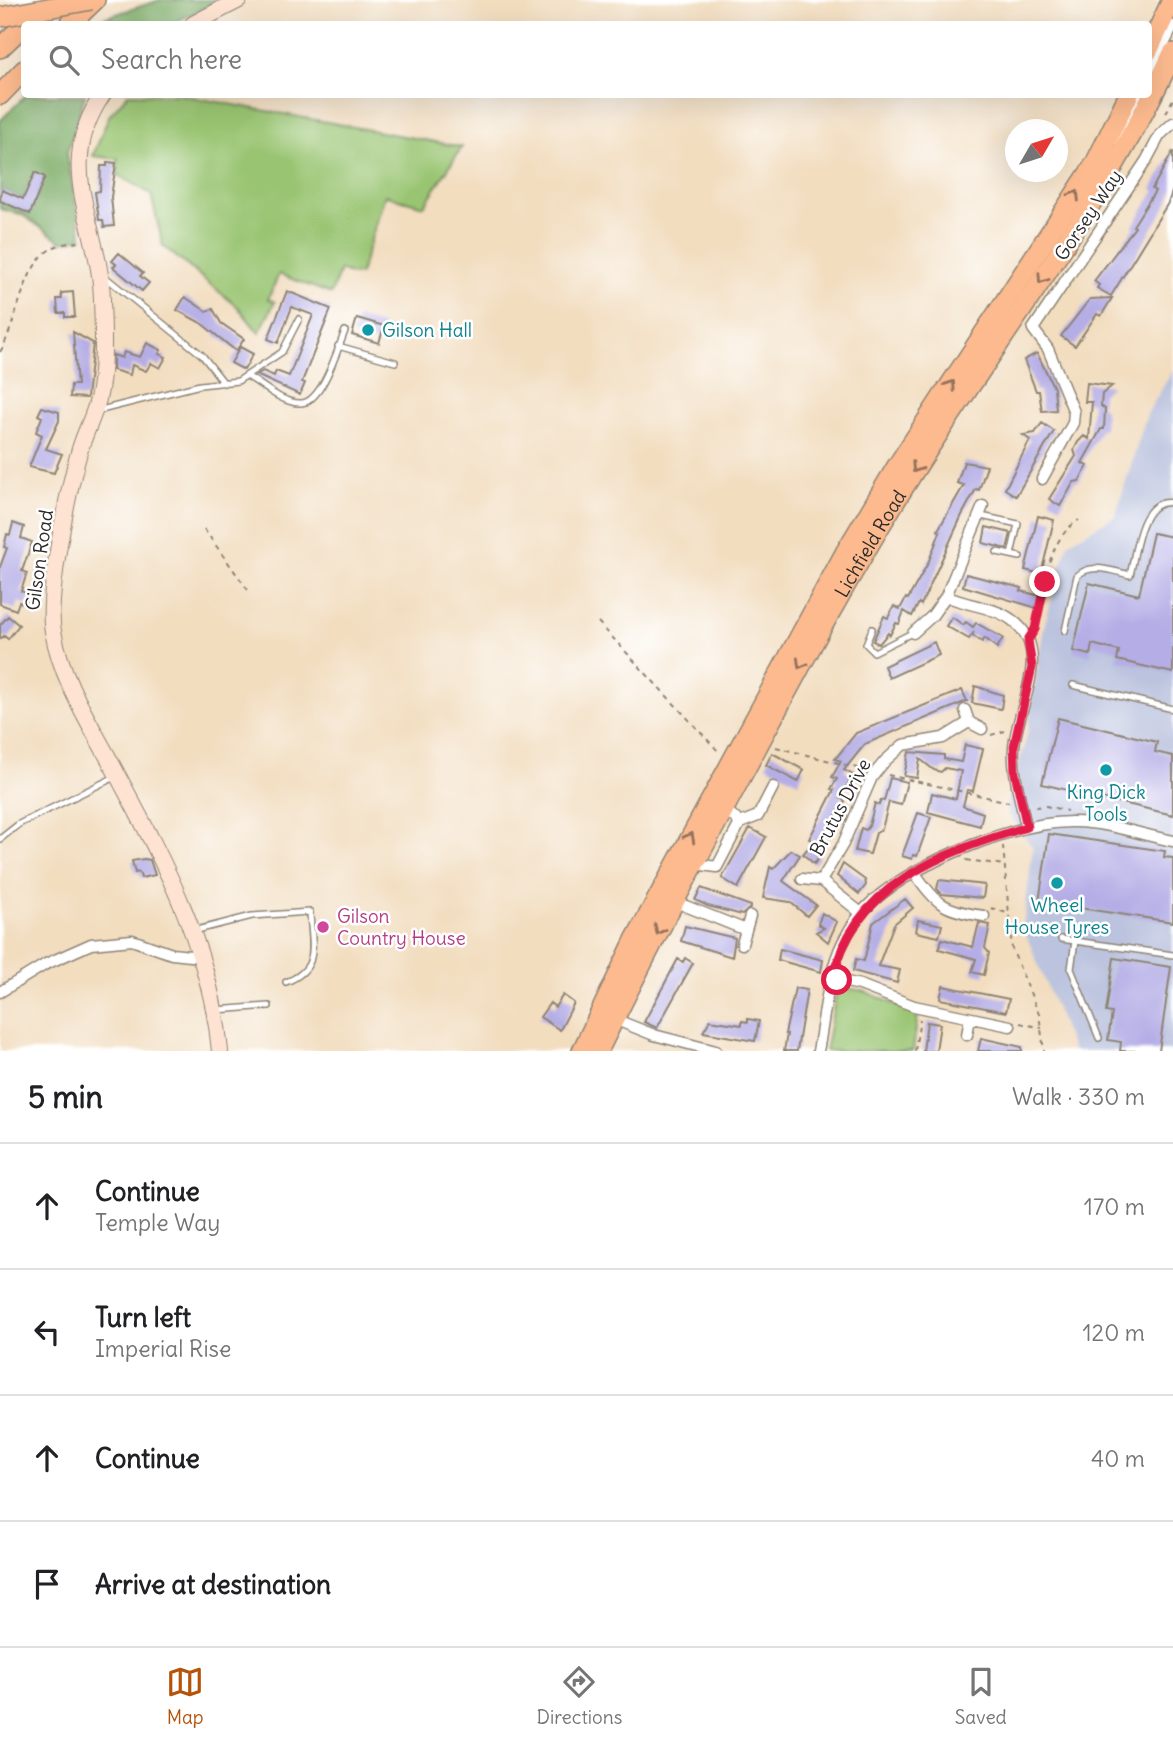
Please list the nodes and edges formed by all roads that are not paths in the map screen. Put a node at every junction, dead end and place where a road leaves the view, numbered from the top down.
1 (51, 0) edge
2 (93, 0) edge
3 (239, 0) edge
4 (1171, 13) edge
5 (0, 18) edge
6 (29, 21) edge
7 (73, 21) edge
8 (199, 21) edge
9 (21, 29) edge
10 (1152, 46) edge
11 (0, 48) edge
12 (1173, 54) edge
13 (1162, 71) edge
14 (21, 73) edge
15 (1152, 90) edge
16 (0, 95) edge
17 (101, 98) edge
18 (1127, 98) edge
19 (1138, 98) edge
20 (1148, 98) edge
21 (1173, 123) edge
22 (1095, 164) junction
23 (97, 270) junction
24 (299, 319) dead end
25 (345, 331) dead end
26 (338, 346) junction
27 (395, 362) dead end
28 (247, 376) junction
29 (225, 383) junction
30 (93, 411) junction
31 (1042, 479) dead end
32 (1170, 502) edge
33 (982, 511) joint
34 (997, 552) dead end
35 (1011, 555) junction
36 (1020, 557) dead end
37 (946, 596) junction
38 (872, 629) dead end
39 (1065, 631) dead end
40 (913, 633) joint
41 (1073, 685) dead end
42 (1173, 709) edge
43 (982, 730) road end
44 (118, 776) junction
45 (773, 787) dead end
46 (723, 807) junction
47 (740, 823) junction
48 (1027, 827) junction
49 (0, 839) edge
50 (1173, 841) edge
51 (695, 864) junction
52 (915, 873) junction
53 (802, 879) dead end
54 (821, 881) junction
55 (673, 901) junction
56 (861, 912) junction
57 (750, 916) dead end
58 (984, 916) road end
59 (746, 930) junction
60 (193, 931) junction
61 (1061, 939) dead end
62 (1075, 941) junction
63 (742, 944) dead end
64 (1173, 955) edge
65 (200, 957) junction
66 (833, 979) junction
67 (286, 982) dead end
68 (0, 992) edge
69 (269, 1006) dead end
70 (213, 1010) junction
71 (970, 1018) junction
72 (614, 1019) junction
73 (1010, 1026) road end
74 (967, 1035) dead end
75 (1099, 1038) dead end
76 (220, 1051) edge
77 (582, 1051) edge
78 (598, 1051) edge
79 (716, 1051) edge
80 (818, 1051) edge

1 - 6 highway
2 - 5 highway, bridge
2 - 7 highway
3 - 8 main road
4 - 10 highway
4 - 13 street
9 - 11 highway
12 - 13 highway, Lichfield Road
13 -> 15 highway, Lichfield Road
14 - 16 highway
17 - 23 main road, Gilson Road
18 - 22 highway, Lichfield Road
19 - 22 street
20 -> 46 highway, Lichfield Road
21 - 31 street, Gorsey Way
77 -> 22 highway, Lichfield Road
23 - 29 lane
23 - 30 main road, Gilson Road
24 - 28 lane
25 - 26 lane
26 - 27 lane
26 - 28 lane
28 - 29 lane
29 - 30 lane
30 - 44 main road, Gilson Road
32 - 39 lane
33 - 35 lane
33 - 37 street
34 - 35 lane
35 - 36 lane
37 - 40 street
37 - 48 street
38 - 40 lane
41 - 42 lane
43 - 54 street, Brutus Drive
44 - 49 lane
44 - 60 main road, Gilson Road
45 - 47 street
46 - 47 street
46 - 51 highway, Lichfield Road
47 - 51 street
48 - 50 street
48 - 52 street
51 - 55 highway, Lichfield Road
52 - 56 street
52 - 58 street
53 - 54 street, Brutus Drive
54 - 56 street, Brutus Drive
55 - 59 street
55 -> 72 highway, Lichfield Road
56 - 66 street
57 - 59 street
59 - 63 street
60 - 65 main road, Gilson Road
60 - 67 lane
61 - 62 lane
62 - 64 lane
62 - 75 lane
65 - 68 street
65 - 70 main road, Gilson Road
66 - 71 street
66 - 80 street
69 - 70 lane
70 - 76 main road, Gilson Road
71 - 73 street
71 - 74 street
72 - 78 highway, Lichfield Road
72 - 79 street

